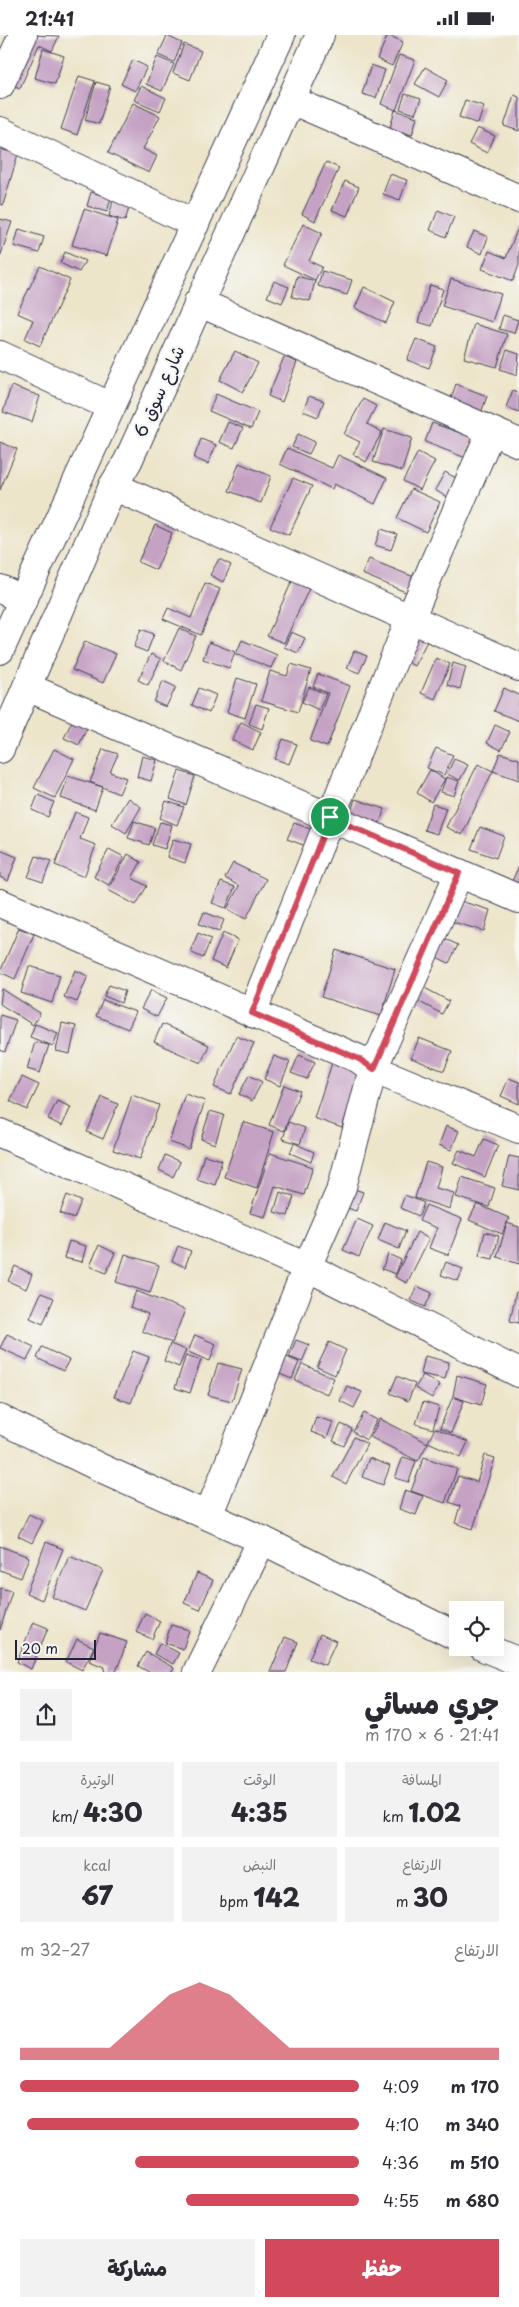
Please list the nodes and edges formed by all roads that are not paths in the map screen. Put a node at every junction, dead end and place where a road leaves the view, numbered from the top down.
1 (23, 35) edge
2 (281, 35) edge
3 (320, 35) edge
4 (0, 85) edge
5 (291, 100) junction
6 (0, 131) edge
7 (519, 199) edge
8 (196, 224) junction
9 (198, 302) junction
10 (0, 355) edge
11 (110, 406) junction
12 (491, 431) junction
13 (519, 443) edge
14 (113, 486) junction
15 (11, 594) edge
16 (410, 619) junction
17 (0, 650) edge
18 (519, 667) edge
19 (27, 687) junction
20 (0, 749) edge
21 (330, 817) junction
22 (459, 873) junction
23 (519, 899) edge
24 (0, 903) edge
25 (252, 1013) junction
26 (374, 1069) junction
27 (519, 1129) edge
28 (0, 1133) edge
29 (307, 1267) junction
30 (519, 1373) edge
31 (0, 1419) edge
32 (208, 1516) junction
33 (262, 1540) junction
34 (449, 1633) edge
35 (504, 1656) edge
36 (519, 1662) edge
37 (197, 1672) edge

1 - 4 street
2 - 8 street, شارع سوق 6
3 - 5 street, شارع سوق 6
5 - 7 street
5 - 9 street, شارع سوق 6
6 - 8 street
8 - 11 street, شارع سوق 6
9 - 12 street
9 - 14 street, شارع سوق 6
10 - 11 street
11 - 15 street, شارع سوق 6
12 - 13 street
12 - 16 street
14 - 16 street
14 - 19 street, شارع سوق 6
15 - 17 street, شارع سوق 6
16 - 18 street
16 - 21 street
19 - 20 street, شارع سوق 6
19 - 21 street
21 - 22 street
21 - 25 street
22 - 23 street
22 - 26 street
24 - 25 street
25 - 26 street
26 - 27 street
26 - 29 street
28 - 29 street
29 - 30 street
29 - 32 street
31 - 32 street
32 - 33 street
33 - 34 street
33 - 37 street
35 - 36 street

